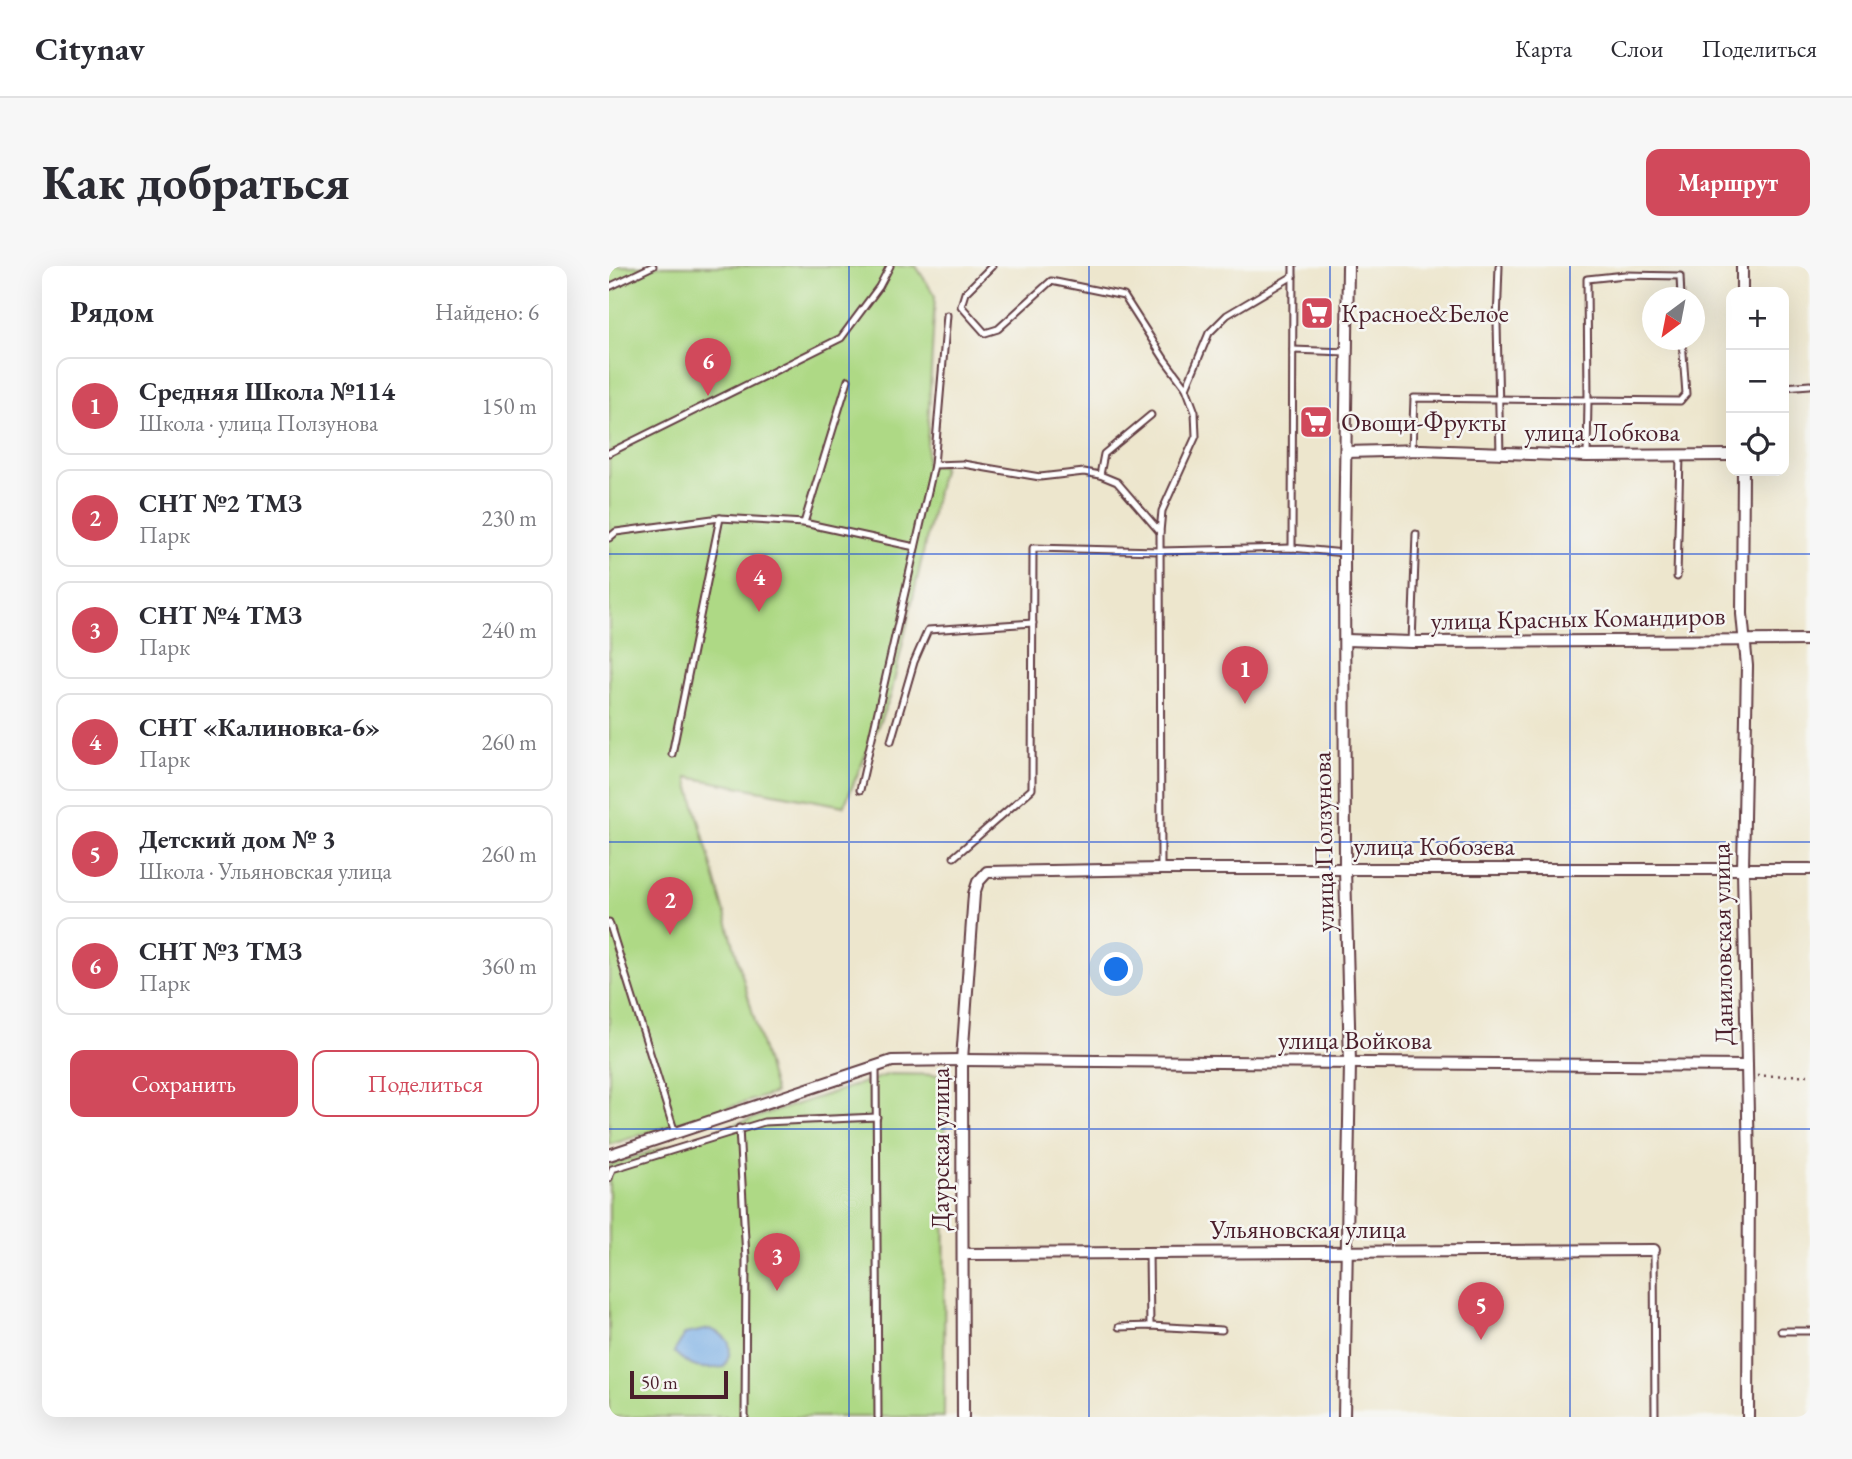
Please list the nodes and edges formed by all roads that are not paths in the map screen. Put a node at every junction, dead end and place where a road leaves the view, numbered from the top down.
1 (653, 266) edge
2 (890, 266) edge
3 (992, 266) edge
4 (1293, 266) edge
5 (1348, 266) edge
6 (1499, 266) edge
7 (1630, 266) edge
8 (1742, 266) edge
9 (1630, 275) junction
10 (1293, 276) junction
11 (1680, 287) edge
12 (1742, 287) edge
13 (609, 288) edge
14 (947, 314) dead end
15 (1293, 350) junction
16 (1683, 350) edge
17 (1347, 352) junction
18 (848, 380) dead end
19 (1810, 385) edge
20 (1186, 387) junction
21 (1789, 387) edge
22 (1498, 398) junction
23 (1588, 400) junction
24 (1151, 415) dead end
25 (1412, 451) junction
26 (1347, 452) junction
27 (609, 453) edge
28 (1500, 455) junction
29 (1679, 455) junction
30 (1726, 455) edge
31 (1587, 456) junction
32 (934, 465) junction
33 (1100, 475) junction
34 (1743, 476) edge
35 (720, 518) junction
36 (804, 523) junction
37 (1160, 532) junction
38 (1416, 534) dead end
39 (609, 538) edge
40 (915, 547) junction
41 (1292, 548) junction
42 (1160, 551) junction
43 (1344, 552) junction
44 (1677, 577) dead end
45 (1033, 623) junction
46 (1743, 639) junction
47 (1346, 640) junction
48 (1810, 640) edge
49 (1412, 642) junction
50 (891, 741) dead end
51 (672, 754) dead end
52 (860, 790) dead end
53 (954, 857) dead end
54 (1345, 868) junction
55 (1161, 869) junction
56 (1743, 869) junction
57 (1810, 869) edge
58 (978, 882) joint
59 (609, 922) edge
60 (963, 1060) junction
61 (1350, 1063) junction
62 (876, 1066) junction
63 (1747, 1071) junction
64 (877, 1117) junction
65 (739, 1128) junction
66 (674, 1133) junction
67 (609, 1156) edge
68 (609, 1178) edge
69 (1654, 1250) joint
70 (1347, 1251) junction
71 (1149, 1252) junction
72 (963, 1254) junction
73 (1150, 1326) junction
74 (1119, 1327) dead end
75 (1222, 1330) dead end
76 (1781, 1331) dead end
77 (1810, 1331) edge
78 (745, 1417) edge
79 (877, 1417) edge
80 (963, 1417) edge
81 (1343, 1417) edge
82 (1655, 1417) edge
83 (1748, 1417) edge

1 - 13 lane
2 - 27 lane
3 - 20 lane
4 - 10 lane
5 - 17 street, улица Ползунова
6 - 22 lane
7 - 9 lane
8 - 12 street
9 - 11 lane
9 - 23 lane
10 - 15 lane
10 - 20 lane
14 - 32 lane
15 - 17 lane
15 - 41 lane
16 - 23 lane
17 - 26 street, улица Ползунова
18 - 36 lane
19 - 21 lane
20 - 37 lane
22 - 23 lane
22 - 25 lane
22 - 28 lane
23 - 31 lane
24 - 33 lane
25 - 26 street, улица Лобкова
25 - 28 street, улица Лобкова
26 - 43 street, улица Ползунова
28 - 31 street, улица Лобкова
29 - 30 street, улица Лобкова
29 - 31 street, улица Лобкова
29 - 44 lane
32 - 33 lane
32 - 40 lane
33 - 37 lane
34 - 46 street, Даниловская улица
35 - 36 lane
35 - 39 lane
35 - 51 lane
36 - 40 lane
37 - 42 lane
38 - 49 lane
40 - 52 lane
41 - 42 lane
41 - 43 lane
42 - 45 lane
42 - 55 lane
43 - 47 street, улица Ползунова
45 - 50 lane
45 - 53 lane
46 - 48 street, улица Красных Командиров
46 - 49 street, улица Красных Командиров
46 - 56 street, Даниловская улица
47 - 49 street, улица Красных Командиров
47 - 54 street, улица Ползунова
54 - 55 street, улица Кобозева
54 - 56 street, улица Кобозева
54 - 61 street, улица Ползунова
55 - 58 street, улица Кобозева
56 - 57 street, улица Кобозева
56 - 63 street, Даниловская улица
58 - 60 street, Даурская улица
59 - 66 lane
60 - 61 street, улица Войкова
60 - 62 street, улица Войкова
60 - 72 street, Даурская улица
61 - 63 street, улица Войкова
61 - 70 street, улица Ползунова
62 - 64 lane
62 - 66 street, улица Войкова
63 - 83 street, Даниловская улица
64 - 65 lane
64 - 79 lane
65 - 68 lane
65 - 78 lane
66 - 67 street, улица Войкова
69 - 70 street, Ульяновская улица
69 - 82 lane
70 - 71 street, Ульяновская улица
70 - 81 street, улица Ползунова
71 - 72 street, Ульяновская улица
71 - 73 lane
72 - 80 street, Даурская улица
73 - 74 lane
73 - 75 lane
76 - 77 lane

